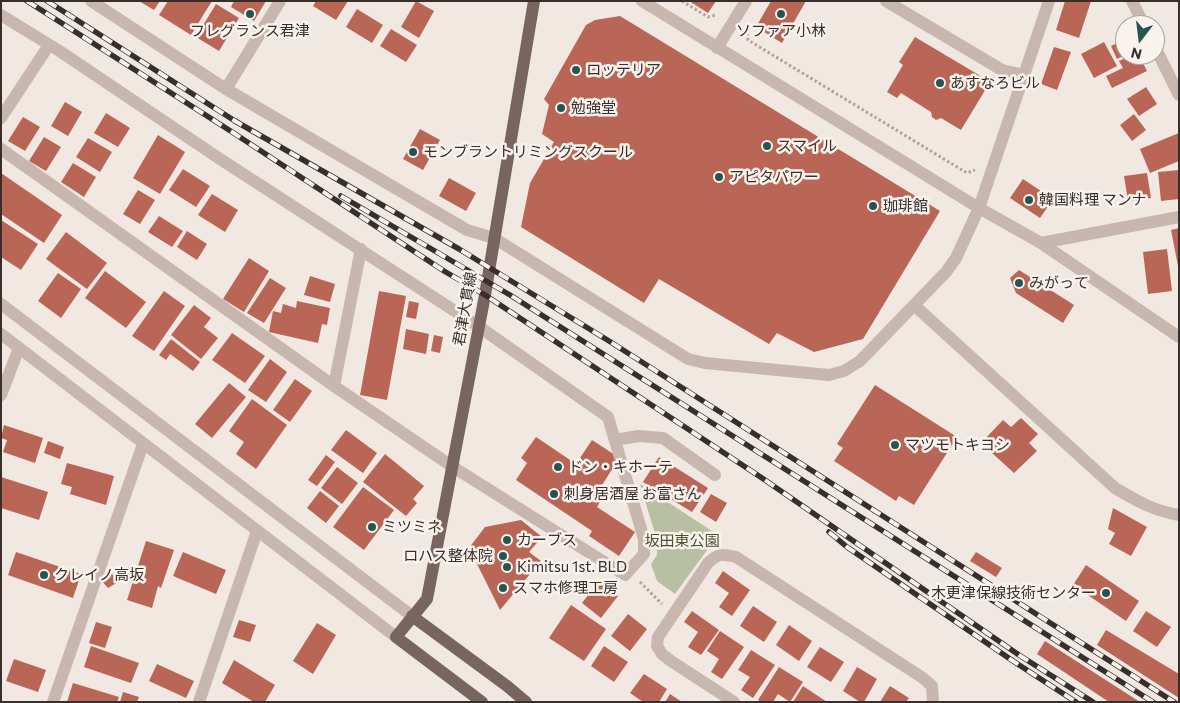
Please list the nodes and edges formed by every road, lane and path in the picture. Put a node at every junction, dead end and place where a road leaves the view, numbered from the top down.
1 (91, 1) edge
2 (280, 1) edge
3 (534, 1) edge
4 (642, 1) edge
5 (682, 1) edge
6 (746, 1) edge
7 (886, 1) edge
8 (1049, 1) edge
9 (1132, 1) edge
10 (1, 15) edge
11 (716, 15) dead end
12 (1139, 15) edge
13 (747, 31) dead end
14 (49, 45) junction
15 (717, 48) junction
16 (1164, 65) edge
17 (1024, 75) junction
18 (226, 88) junction
19 (1179, 95) edge
20 (1, 118) edge
21 (1, 150) edge
22 (978, 162) dead end
23 (979, 208) junction
24 (1179, 217) edge
25 (494, 238) junction
26 (1041, 243) junction
27 (361, 249) junction
28 (1, 304) edge
29 (914, 305) junction
30 (478, 326) junction
31 (1, 334) edge
32 (1179, 337) edge
33 (19, 348) junction
34 (334, 386) junction
35 (1, 395) edge
36 (615, 440) junction
37 (143, 444) junction
38 (453, 467) junction
39 (715, 475) dead end
40 (1179, 515) edge
41 (257, 531) junction
42 (629, 570) junction
43 (673, 615) junction
44 (412, 616) junction
45 (396, 637) junction
46 (53, 702) edge
47 (199, 702) edge
48 (482, 702) edge
49 (526, 702) edge
50 (734, 702) edge
51 (933, 702) edge

1 - 18 street
2 - 18 street
3 - 25 main road, 君津大貫線
4 - 15 street
5 - 11 path
6 - 15 street
7 - 17 street
8 - 17 street
9 - 12 street
10 - 14 street
13 - 22 path
14 - 20 street
14 - 27 street
15 - 23 street
16 - 19 street
17 - 23 street
18 - 25 street
21 - 34 street
23 - 26 street
23 - 29 street
24 - 26 street
25 - 29 street
25 - 30 main road, 君津大貫線
26 - 32 street
27 - 30 street
27 - 34 street
28 - 44 street
29 - 40 street
30 - 36 street
30 - 38 main road, 君津大貫線
31 - 33 street
33 - 35 street
33 - 37 street
34 - 38 street
36 - 39 street
36 - 42 street
37 - 41 street
37 - 46 street
38 - 42 street
38 - 44 main road, 君津大貫線
41 - 45 street
41 - 47 street
42 - 43 path
43 - 50 street
43 - 51 street
44 - 45 main road, 君津大貫線
44 - 49 main road
45 - 48 main road

